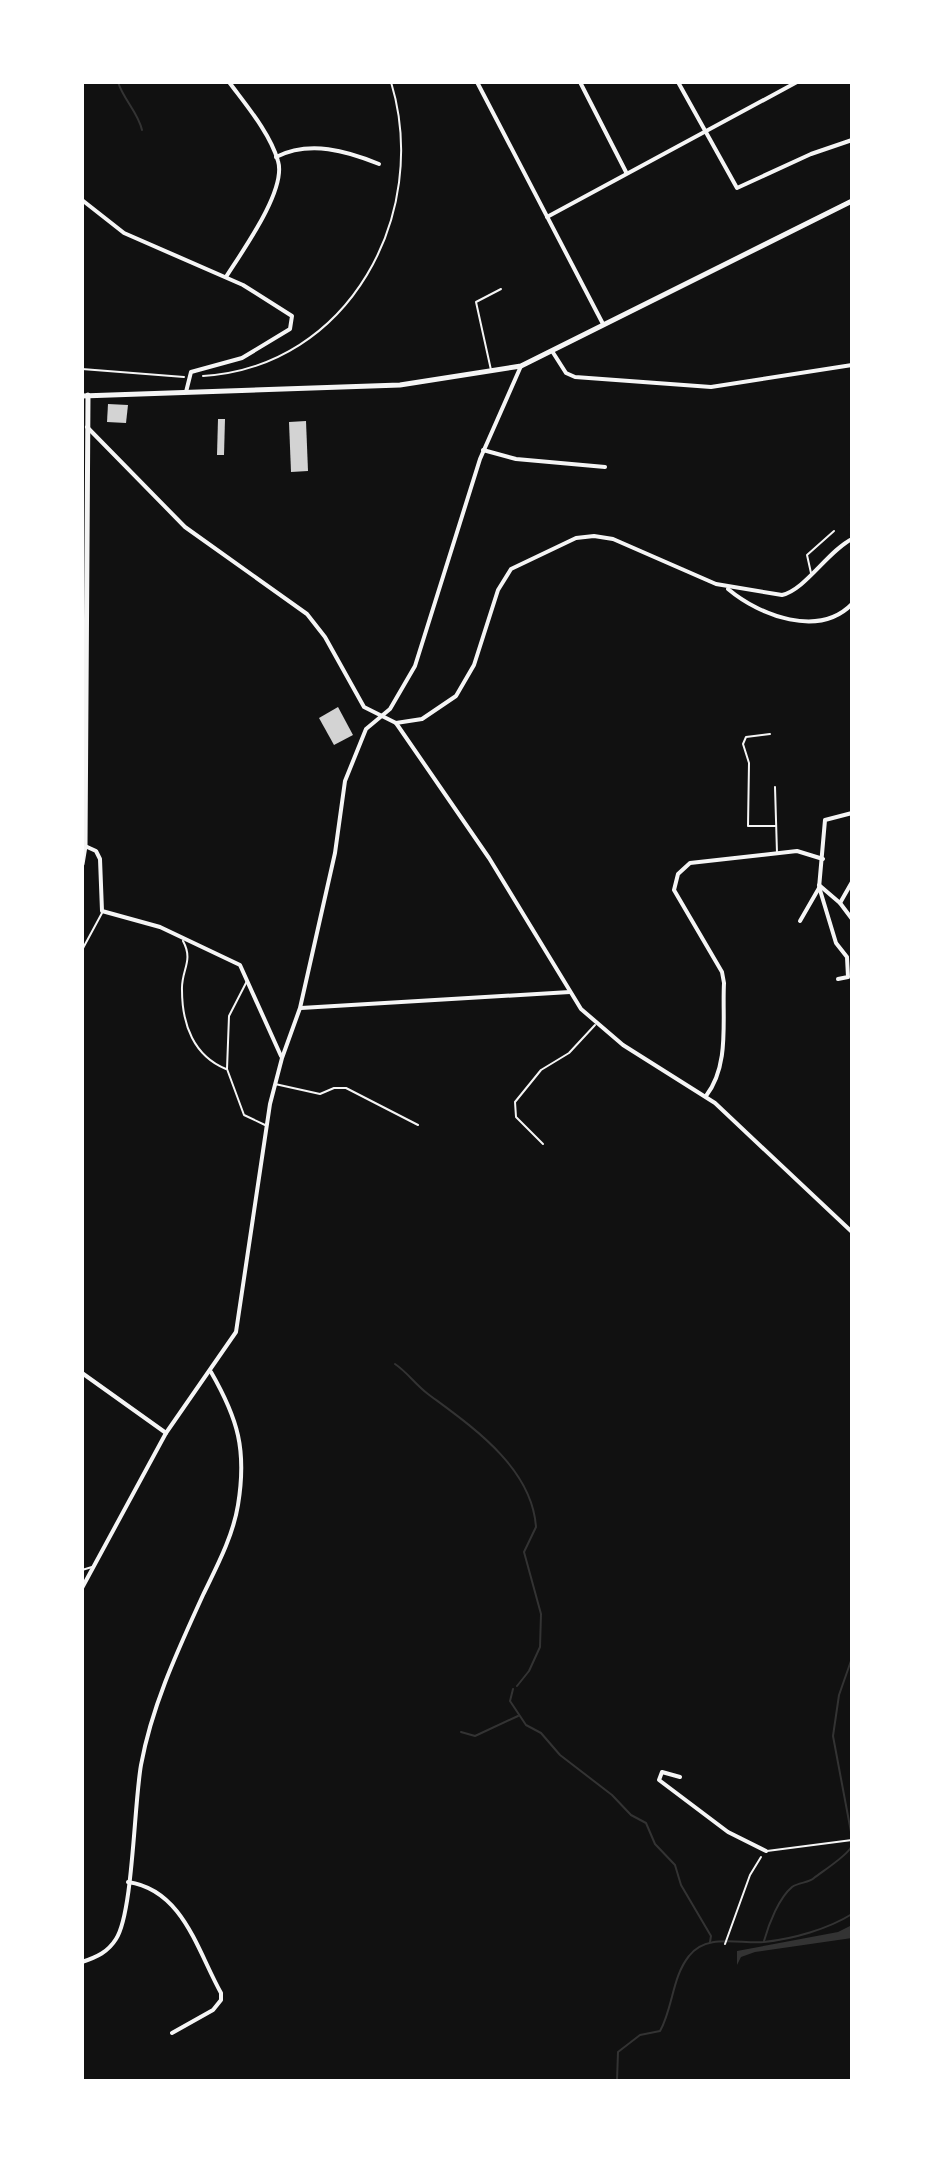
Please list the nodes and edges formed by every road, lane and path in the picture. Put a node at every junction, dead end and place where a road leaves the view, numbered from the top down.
1 (229, 82) edge
2 (391, 82) edge
3 (477, 82) edge
4 (580, 82) edge
5 (678, 82) edge
6 (797, 82) edge
7 (704, 130) junction
8 (852, 140) edge
9 (276, 157) junction
10 (379, 164) dead end
11 (626, 172) junction
12 (82, 200) edge
13 (852, 201) edge
14 (547, 217) junction
15 (226, 277) junction
16 (501, 289) dead end
17 (603, 324) junction
18 (552, 351) junction
19 (852, 365) edge
20 (521, 366) junction
21 (82, 369) edge
22 (491, 372) junction
23 (188, 376) junction
24 (186, 392) junction
25 (85, 396) edge
26 (87, 427) junction
27 (483, 450) junction
28 (605, 467) dead end
29 (834, 531) dead end
30 (852, 539) edge
31 (811, 573) junction
32 (726, 588) junction
33 (852, 604) edge
34 (381, 717) junction
35 (396, 723) junction
36 (770, 734) dead end
37 (775, 787) dead end
38 (852, 813) edge
39 (776, 826) junction
40 (85, 846) junction
41 (777, 853) junction
42 (823, 859) junction
43 (83, 860) edge
44 (852, 882) edge
45 (818, 886) junction
46 (840, 903) junction
47 (102, 911) junction
48 (852, 919) edge
49 (800, 921) dead end
50 (182, 938) junction
51 (82, 950) edge
52 (248, 979) junction
53 (838, 979) dead end
54 (570, 992) junction
55 (300, 1008) junction
56 (596, 1024) junction
57 (282, 1058) junction
58 (227, 1069) junction
59 (275, 1084) junction
60 (706, 1096) junction
61 (418, 1125) dead end
62 (266, 1126) junction
63 (543, 1144) dead end
64 (852, 1232) edge
65 (210, 1371) junction
66 (82, 1373) edge
67 (166, 1433) junction
68 (93, 1567) junction
69 (82, 1570) edge
70 (82, 1588) edge
71 (680, 1777) dead end
72 (852, 1840) edge
73 (766, 1851) junction
74 (128, 1882) junction
75 (725, 1942) dead end
76 (82, 1962) edge
77 (172, 2033) dead end

1 - 9 street
2 - 23 path
3 - 14 street
4 - 11 street
5 - 7 street
6 - 7 street
7 - 8 street
7 - 11 street
9 - 10 street
9 - 15 street
11 - 14 street
12 - 15 street
13 - 17 main road
14 - 17 street
15 - 23 street
16 - 22 lane
17 - 18 main road
18 - 19 street
18 - 20 main road
20 - 22 main road
20 - 27 street
21 - 23 path
22 - 24 main road
23 - 24 street
24 - 25 main road
25 - 26 main road
26 - 34 street
26 - 40 main road
27 - 28 street
27 - 34 street
29 - 31 lane
30 - 31 street
31 - 32 street
32 - 33 street
32 - 35 street
34 - 35 street
34 - 55 street
35 - 54 street
36 - 39 lane
37 - 39 lane
38 - 42 street
39 - 41 lane
40 - 43 main road
40 - 47 street
41 - 42 street
41 - 60 street
42 - 45 street
44 - 46 street
45 - 46 street
45 - 49 street
45 - 53 street
46 - 48 street
47 - 50 street
47 - 51 lane
50 - 52 street
50 - 58 lane
52 - 57 street
52 - 58 lane
54 - 55 street
54 - 56 street
55 - 57 street
56 - 60 street
56 - 63 lane
57 - 59 street
58 - 62 lane
59 - 61 lane
59 - 62 street
60 - 64 street
62 - 65 street
65 - 67 street
65 - 74 street
66 - 67 street
67 - 68 street
68 - 69 lane
68 - 70 street
71 - 73 street
72 - 73 lane
73 - 75 path
74 - 76 street
74 - 77 street

